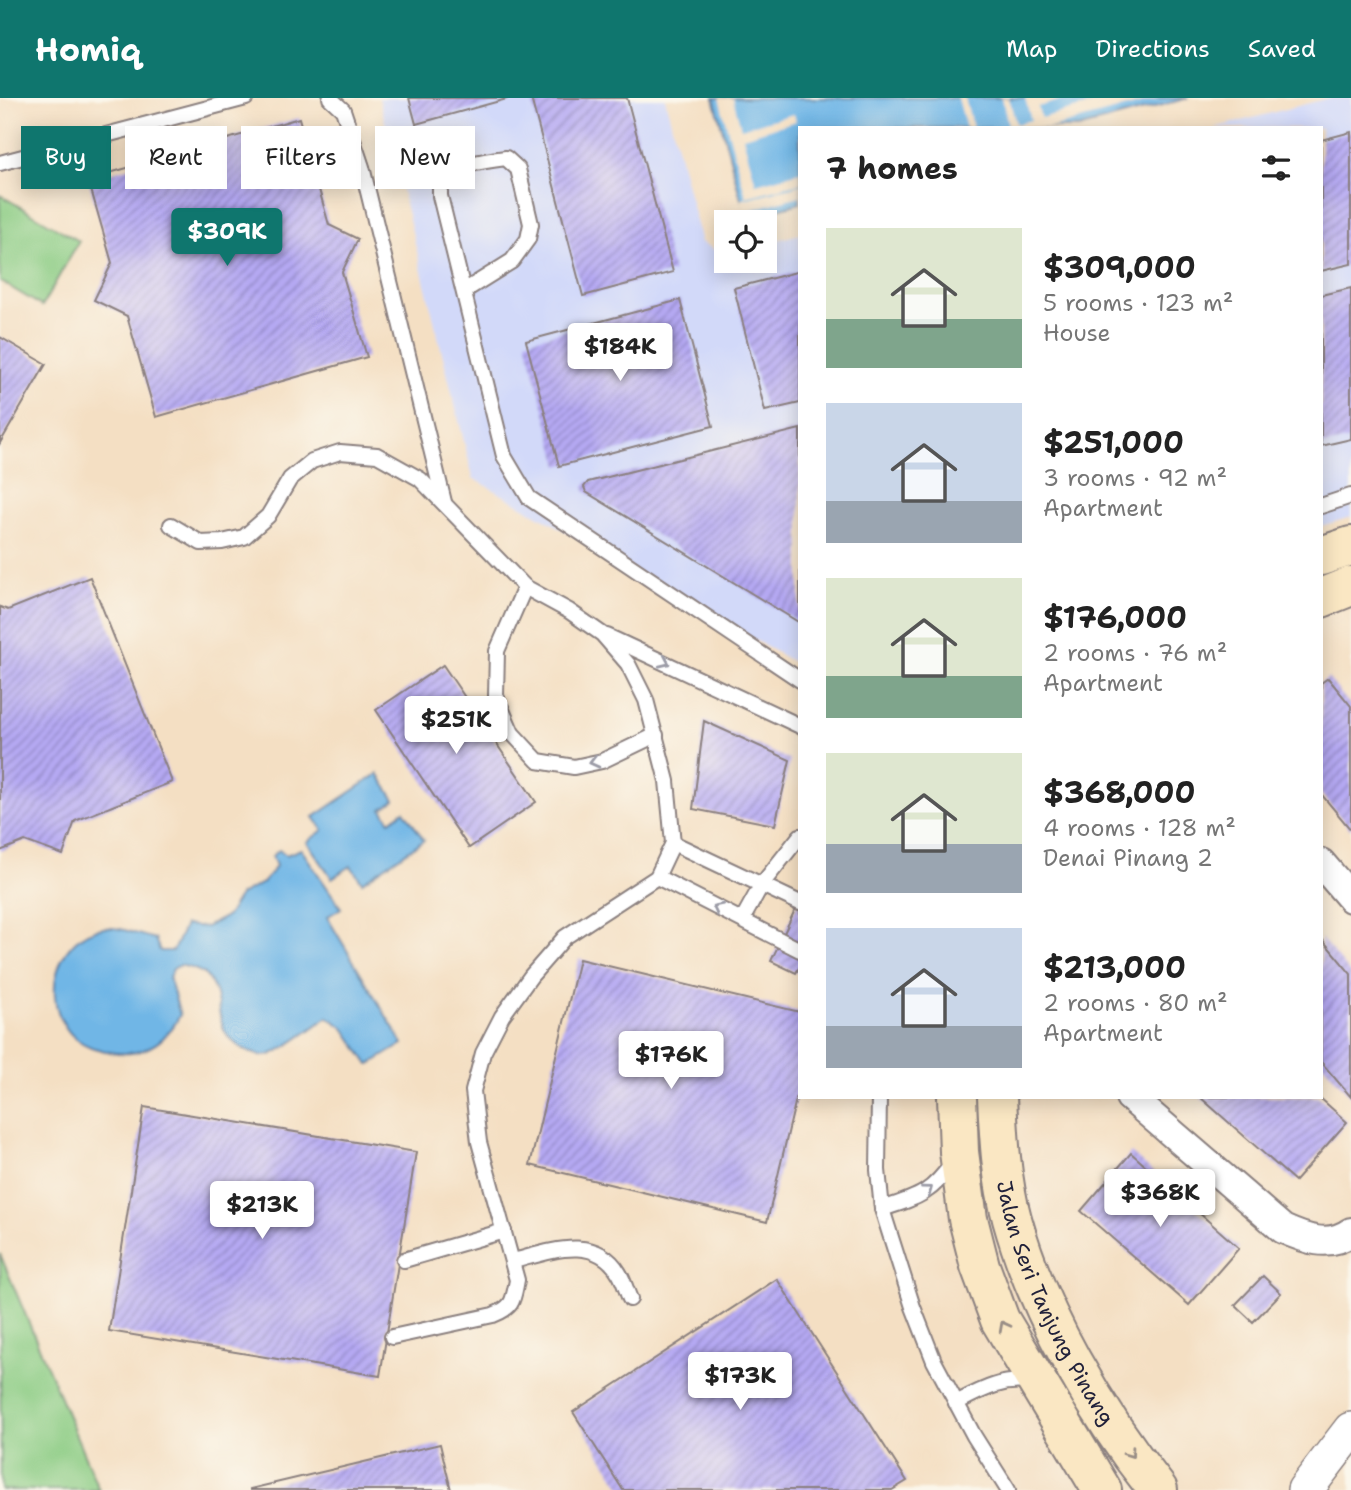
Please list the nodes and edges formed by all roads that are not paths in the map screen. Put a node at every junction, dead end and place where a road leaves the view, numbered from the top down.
1 (246, 98) edge
2 (330, 98) edge
3 (0, 163) edge
4 (464, 291) junction
5 (1351, 496) edge
6 (444, 503) junction
7 (1323, 505) edge
8 (171, 525) dead end
9 (1351, 546) edge
10 (1323, 555) edge
11 (1351, 586) edge
12 (525, 587) junction
13 (1323, 597) edge
14 (603, 634) junction
15 (798, 679) edge
16 (798, 725) edge
17 (656, 735) junction
18 (798, 839) edge
19 (673, 843) junction
20 (1323, 865) edge
21 (657, 877) junction
22 (762, 884) junction
23 (1351, 898) edge
24 (798, 903) edge
25 (742, 920) junction
26 (798, 949) edge
27 (879, 1099) edge
28 (957, 1099) edge
29 (997, 1099) edge
30 (1131, 1099) edge
31 (959, 1152) junction
32 (882, 1209) junction
33 (504, 1231) junction
34 (1351, 1232) edge
35 (404, 1260) dead end
36 (513, 1261) junction
37 (630, 1299) dead end
38 (392, 1337) dead end
39 (1038, 1384) junction
40 (956, 1403) junction
41 (1351, 1430) edge
42 (1008, 1490) edge
43 (1102, 1490) edge
44 (1158, 1490) edge
45 (1305, 1490) edge

1 - 3 lane
2 - 6 lane
4 - 4 lane
4 - 15 lane
5 - 7 lane
6 - 8 lane
6 - 12 lane
9 - 10 main road
11 - 13 main road
12 - 14 lane
17 -> 12 lane
14 -> 16 lane
14 - 17 lane
17 - 19 lane
18 - 22 lane
19 - 21 lane
19 - 22 lane
20 - 23 street
25 -> 21 lane
21 - 33 lane
22 - 24 lane
22 - 25 lane
25 - 26 lane
27 - 32 lane
28 - 31 main road, Jalan Seri Tanjung Pinang
29 -> 44 main road, Jalan Seri Tanjung Pinang
30 - 34 street
32 -> 31 lane
39 -> 31 main road, Jalan Seri Tanjung Pinang
32 - 40 lane
33 - 35 lane
33 - 36 lane
36 - 37 lane
36 - 38 lane
39 - 40 lane
39 - 43 main road, Jalan Seri Tanjung Pinang
40 - 42 lane
41 - 45 street

